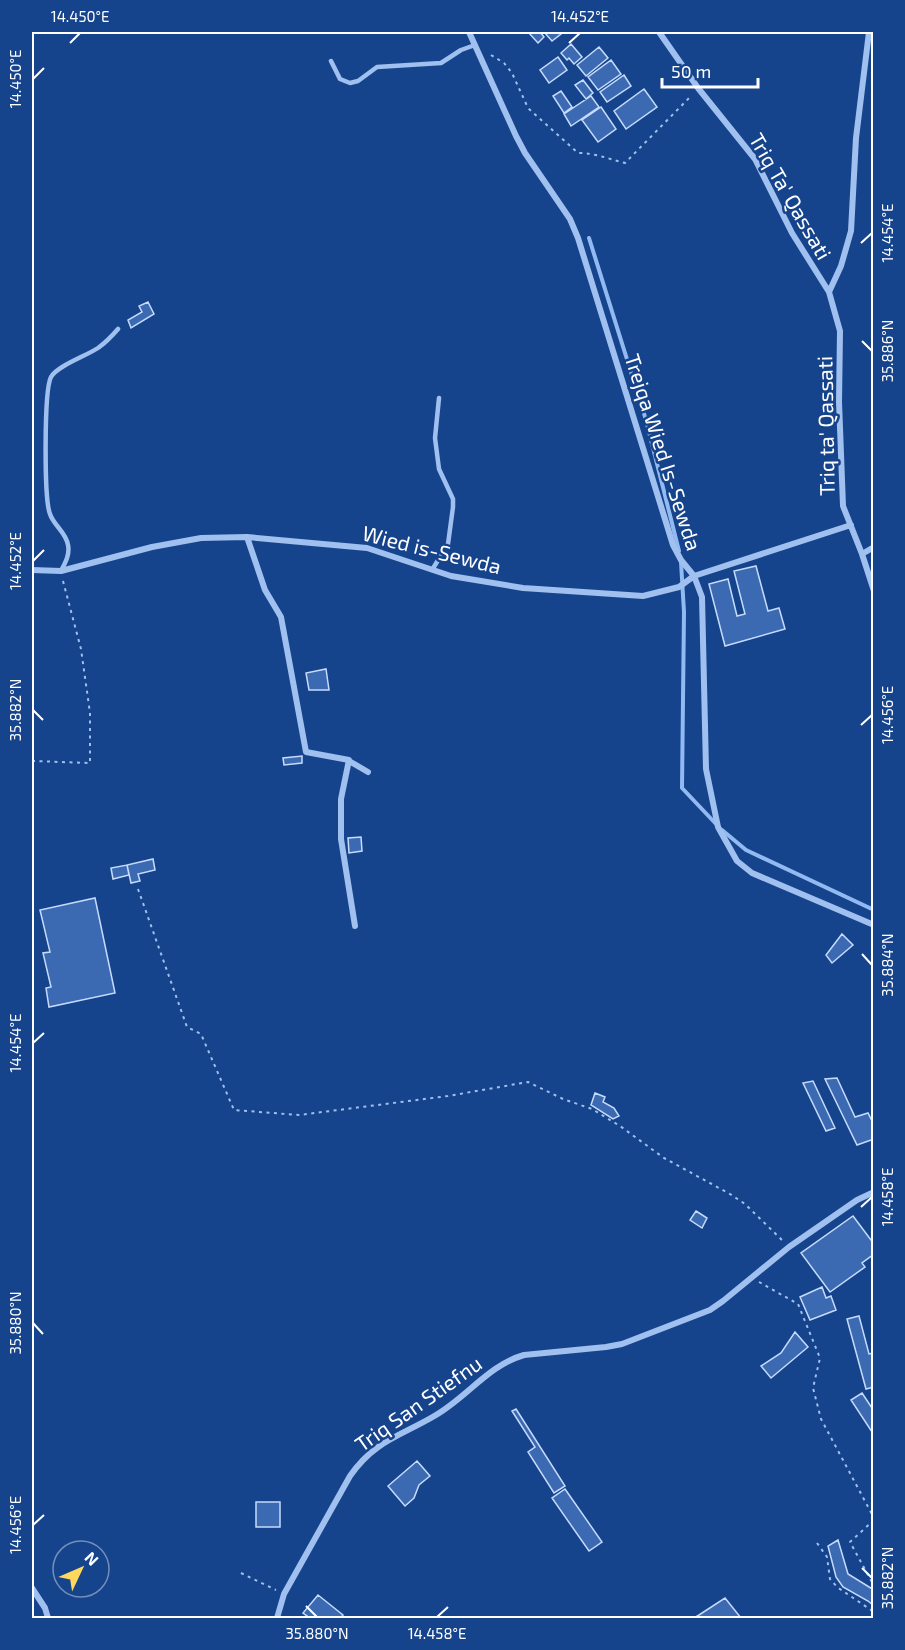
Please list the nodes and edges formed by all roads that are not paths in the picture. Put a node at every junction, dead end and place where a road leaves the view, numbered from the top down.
1 (469, 32) edge
2 (659, 32) edge
3 (869, 32) edge
4 (475, 45) junction
5 (331, 61) dead end
6 (829, 292) junction
7 (118, 329) dead end
8 (439, 398) dead end
9 (850, 525) junction
10 (247, 537) junction
11 (873, 548) edge
12 (862, 554) junction
13 (32, 570) edge
14 (432, 570) junction
15 (61, 571) junction
16 (694, 576) junction
17 (873, 591) edge
18 (349, 761) junction
19 (368, 772) dead end
20 (873, 925) edge
21 (355, 926) dead end
22 (873, 1192) edge
23 (32, 1588) edge
24 (48, 1618) edge
25 (278, 1618) edge

1 - 4 street, Trejqa Wied Is-Sewda
2 - 6 street, Triq Ta' Qassati
3 - 6 street
4 - 5 lane
4 - 16 street, Trejqa Wied Is-Sewda
6 - 9 street, Triq ta' Qassati
7 - 15 lane
8 - 14 lane
9 - 12 street, Triq ta' Qassati
9 - 16 street, Wied is-Sewda
10 - 14 street, Wied is-Sewda
10 - 15 street, Wied is-Sewda
10 - 18 street
11 - 12 street
12 - 17 street, Triq ta' Qassati
13 - 15 street, Wied is-Sewda
14 - 16 street, Wied is-Sewda
16 - 20 street, Trejqa Wied Is-Sewda
18 - 19 street
18 - 21 street
22 - 25 street, Triq San Stiefnu
23 - 24 street

